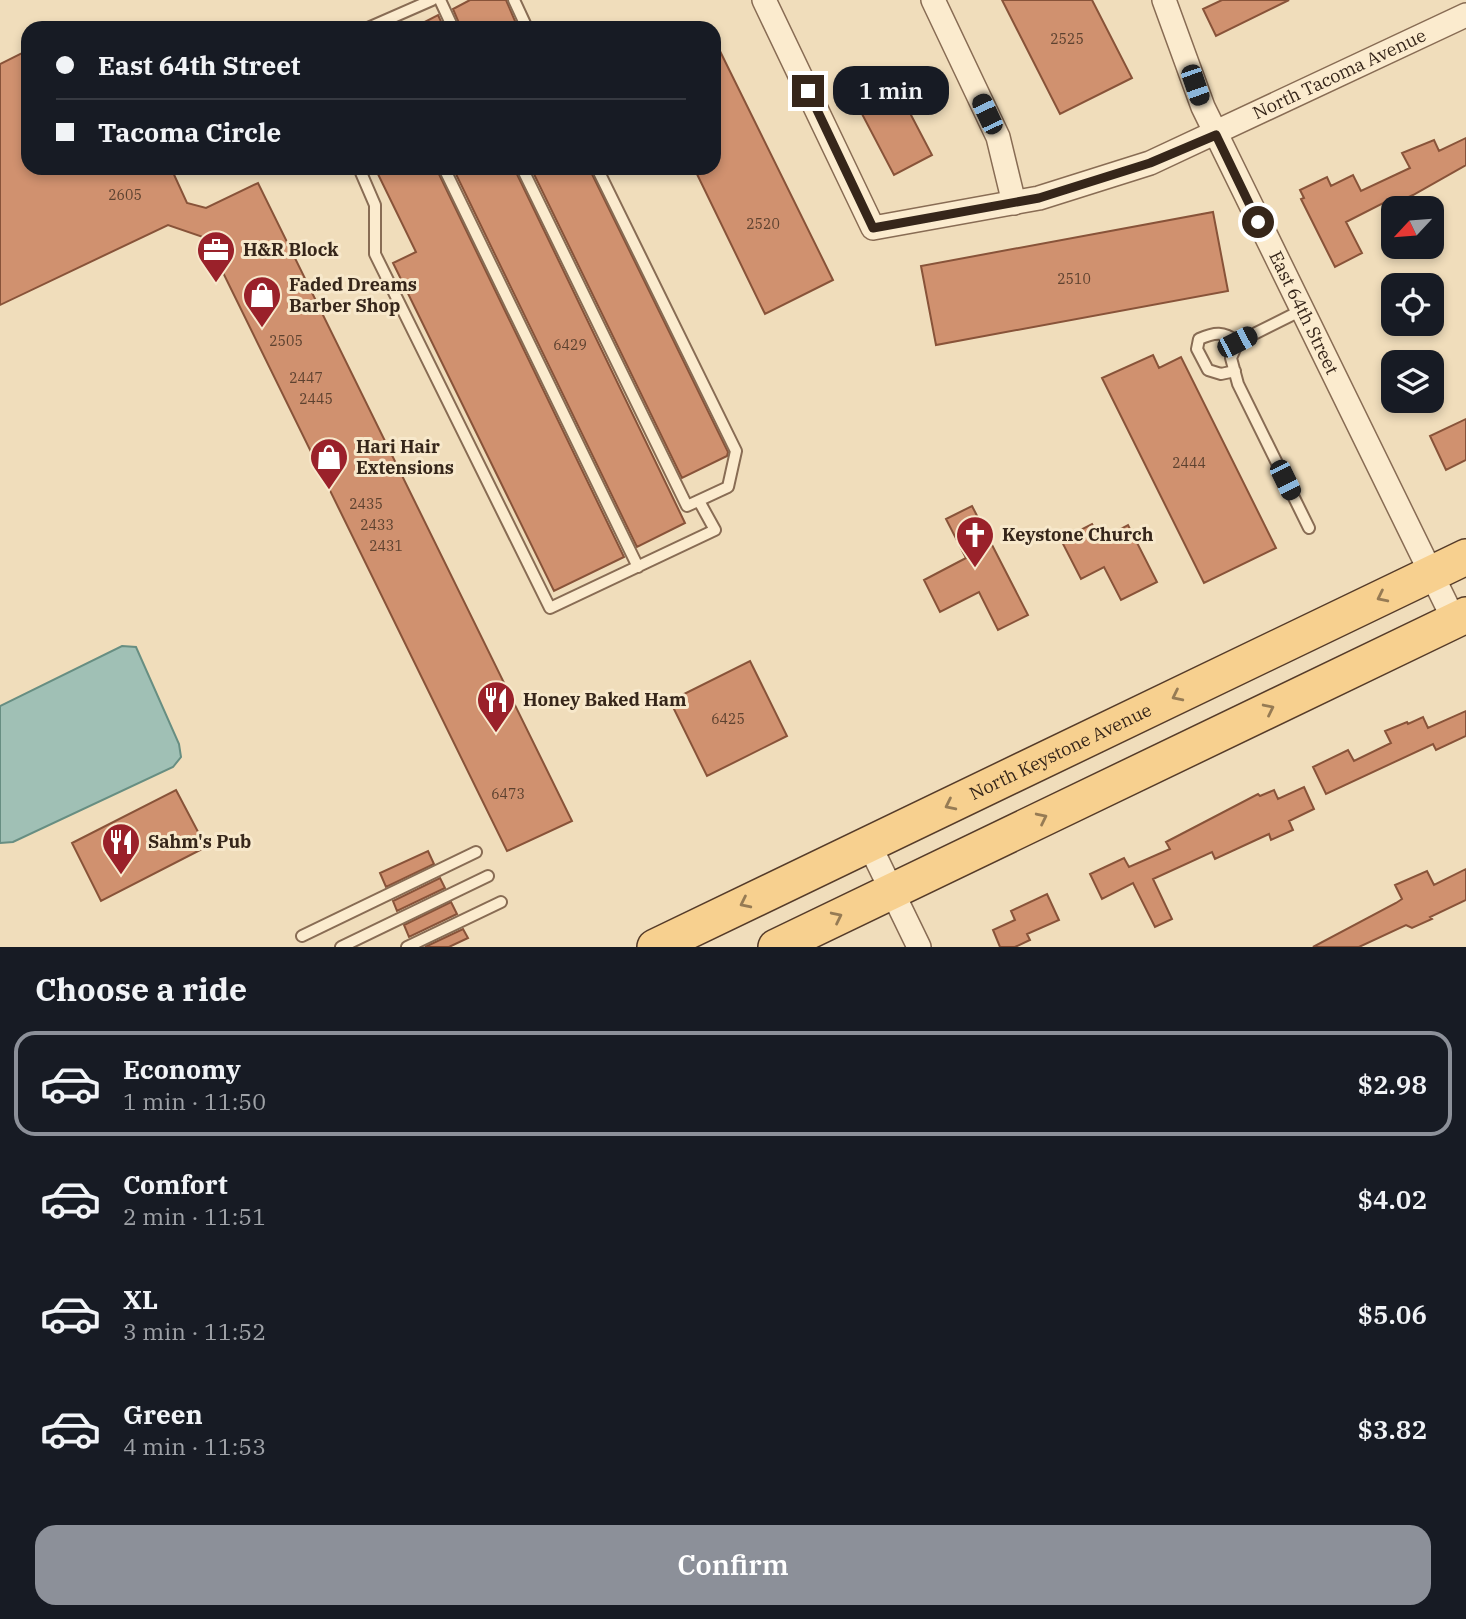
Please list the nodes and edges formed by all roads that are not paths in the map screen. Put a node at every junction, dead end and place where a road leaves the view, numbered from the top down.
1 (432, 0) edge
2 (440, 0) edge
3 (513, 0) edge
4 (764, 0) edge
5 (933, 0) edge
6 (1164, 0) edge
7 (1466, 15) edge
8 (386, 21) edge
9 (450, 21) edge
10 (524, 21) edge
11 (1216, 135) junction
12 (362, 175) edge
13 (447, 175) edge
14 (525, 175) edge
15 (600, 175) edge
16 (1014, 203) junction
17 (1302, 310) junction
18 (1237, 342) junction
19 (1235, 371) junction
20 (699, 501) junction
21 (1309, 528) dead end
22 (1466, 557) edge
23 (638, 567) junction
24 (1431, 574) junction
25 (1460, 618) edge
26 (869, 844) junction
27 (476, 852) dead end
28 (488, 876) dead end
29 (892, 891) junction
30 (501, 902) dead end
31 (302, 936) dead end
32 (341, 947) edge
33 (407, 947) edge
34 (655, 947) edge
35 (776, 947) edge
36 (919, 947) edge

1 - 8 lane
2 - 9 lane
3 - 10 lane
4 - 16 street, North Tacoma Avenue
5 - 16 street
6 - 11 street, East 64th Street
7 - 11 street, North Tacoma Avenue
11 - 16 street, North Tacoma Avenue
11 - 17 street, East 64th Street
12 - 23 lane
13 - 23 lane
14 - 20 lane
15 - 20 lane
17 - 18 lane
17 - 24 street, East 64th Street
18 - 19 lane
18 - 19 lane
19 - 21 lane
20 - 23 lane
22 - 24 main road, North Keystone Avenue
24 - 25 street, East 64th Street
24 -> 26 main road, North Keystone Avenue
29 -> 25 main road
26 - 29 street
26 -> 34 main road, North Keystone Avenue
27 - 31 lane
28 - 32 lane
35 -> 29 main road
29 - 36 street
30 - 33 lane

